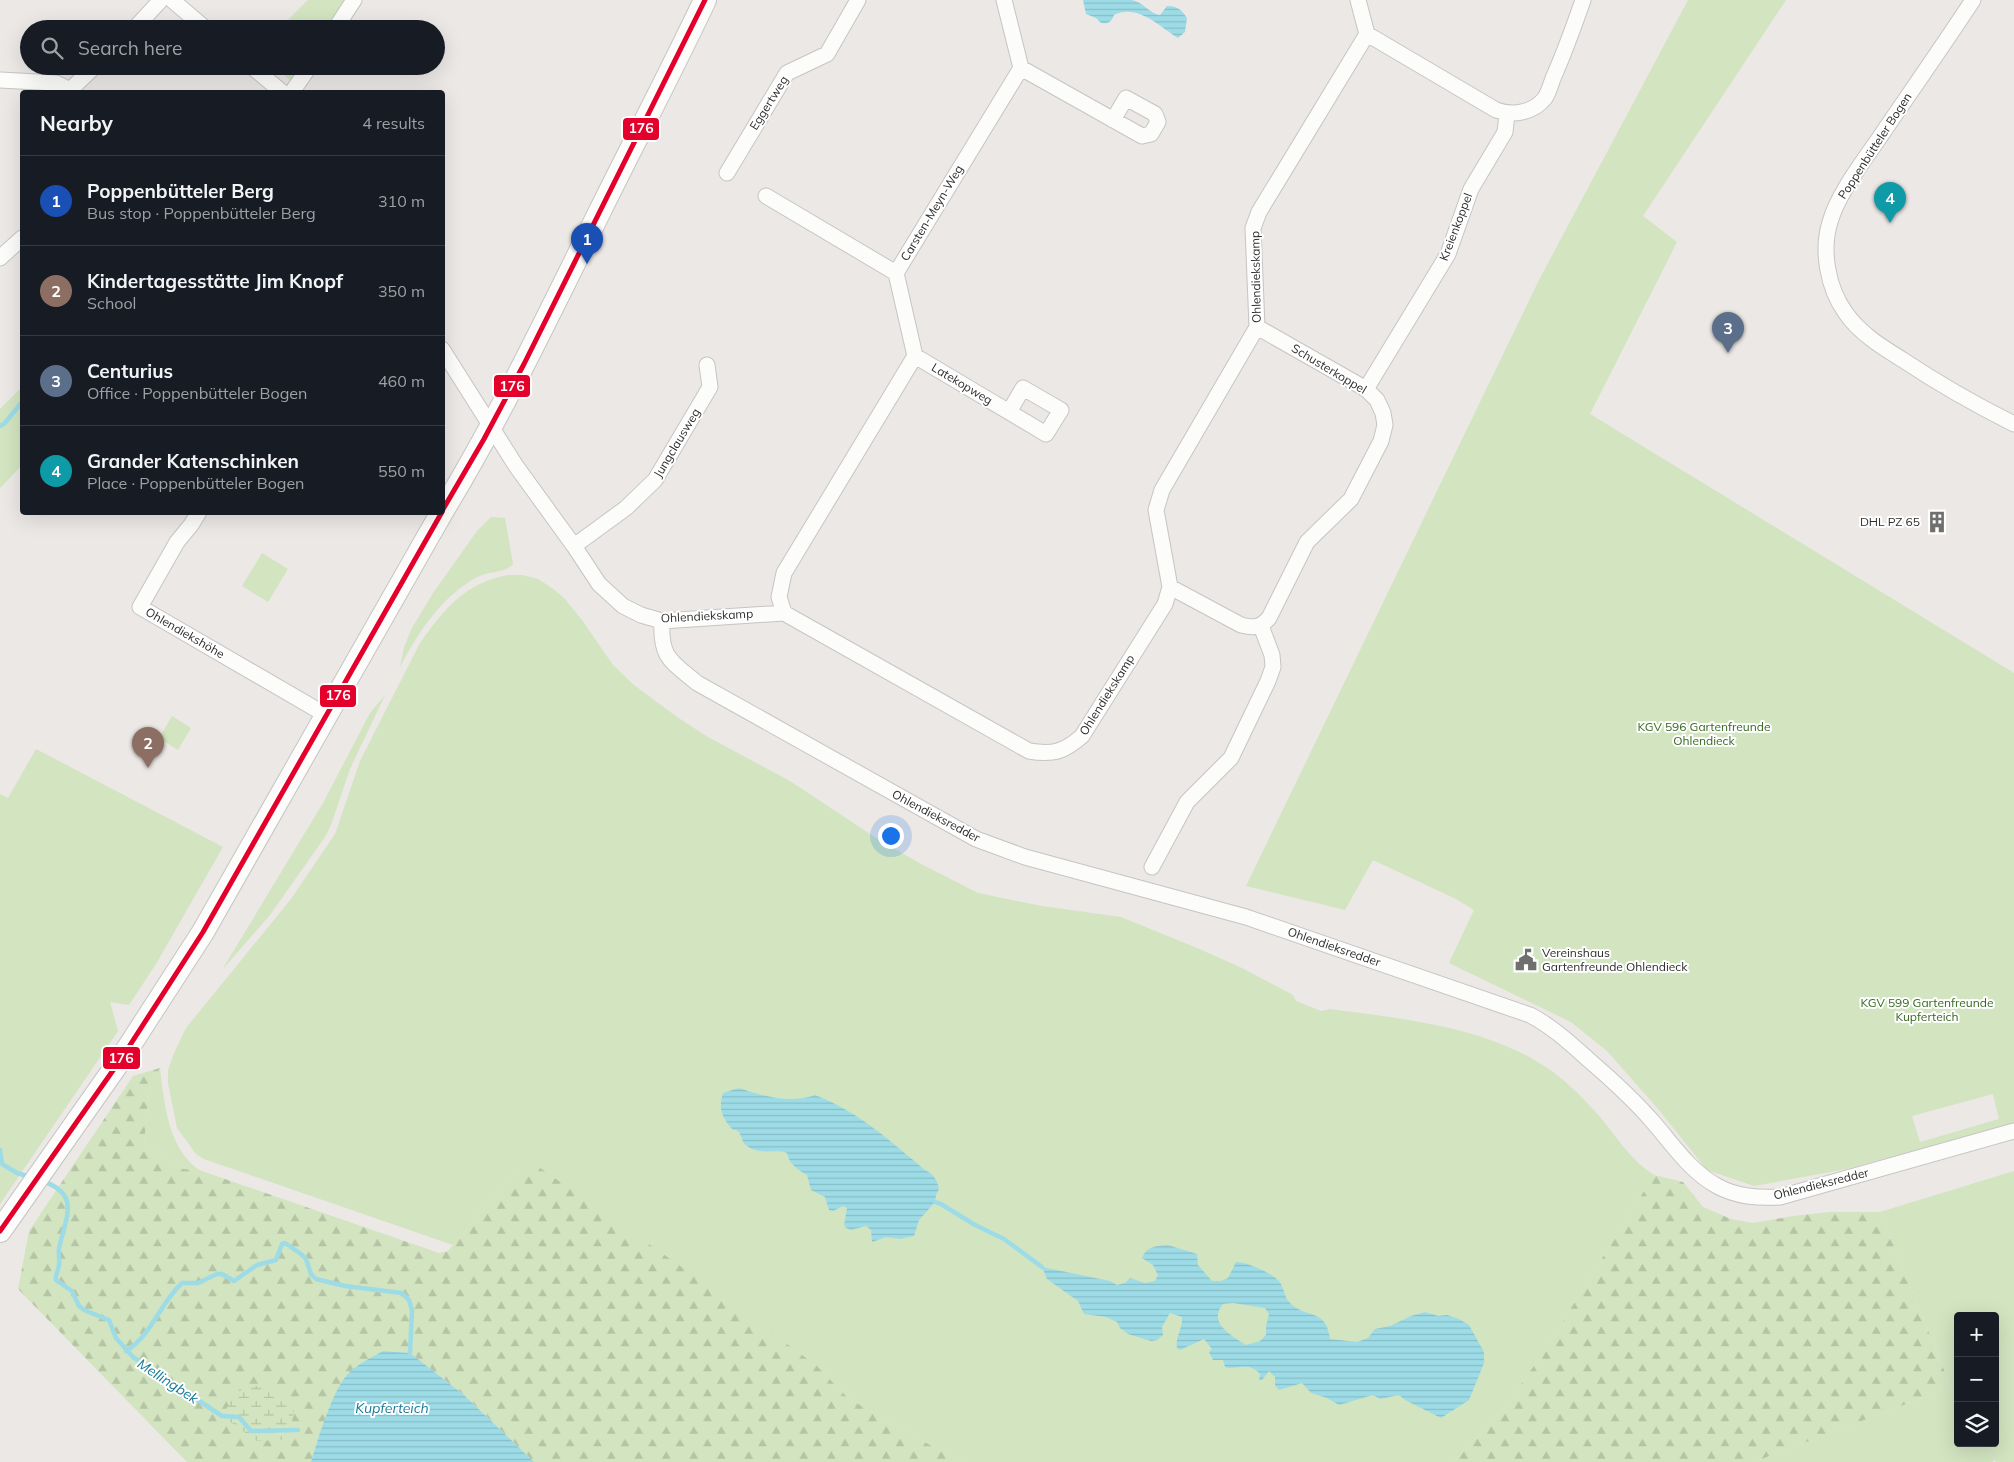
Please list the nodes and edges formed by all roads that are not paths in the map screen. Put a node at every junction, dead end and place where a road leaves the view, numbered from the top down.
1 (161, 0) edge
2 (172, 0) edge
3 (354, 0) edge
4 (705, 0) edge
5 (858, 0) edge
6 (1004, 0) edge
7 (1358, 0) edge
8 (1583, 0) edge
9 (1973, 0) edge
10 (142, 20) edge
11 (195, 20) edge
12 (341, 20) edge
13 (1367, 34) junction
14 (1021, 68) junction
15 (86, 75) edge
16 (262, 75) edge
17 (304, 75) edge
18 (0, 80) edge
19 (69, 90) edge
20 (72, 90) edge
21 (280, 90) edge
22 (293, 90) edge
23 (1507, 114) junction
24 (1113, 120) dead end
25 (727, 173) dead end
26 (766, 196) dead end
27 (20, 240) edge
28 (0, 258) edge
29 (896, 273) junction
30 (1258, 327) junction
31 (445, 354) edge
32 (915, 356) junction
33 (707, 365) dead end
34 (1366, 389) junction
35 (1009, 412) dead end
36 (2014, 424) edge
37 (491, 428) junction
38 (445, 507) edge
39 (196, 515) edge
40 (440, 515) edge
41 (574, 546) junction
42 (1170, 586) junction
43 (784, 612) junction
44 (662, 621) junction
45 (1261, 626) junction
46 (326, 715) junction
47 (1152, 867) dead end
48 (2014, 1130) edge
49 (3, 1227) edge

1 - 10 street
2 - 11 street
3 - 12 street
4 - 37 main road
5 - 25 street, Eggertweg
6 - 14 street
7 - 13 street
8 - 23 street
9 - 36 street, Poppenbütteler Bogen
13 - 23 street
13 - 30 street, Ohlendiekskamp
14 - 24 street
14 - 29 street, Carsten-Meyn-Weg
15 - 20 street
16 - 21 street
17 - 22 street
18 - 19 street
23 - 34 street, Kreienkoppel
26 - 29 street
27 - 28 street
29 - 32 street, Carsten-Meyn-Weg
30 - 34 street, Schusterkoppel
30 - 42 street, Ohlendiekskamp
31 - 37 street, Ohlendiekskamp
32 - 35 street, Latekopweg
32 - 43 street
33 - 41 street, Jungclausweg
34 - 45 street, Schusterkoppel
37 - 38 main road
37 - 41 street, Ohlendiekskamp
39 - 46 street, Ohlendiekshöhe
40 - 46 main road
41 - 44 street, Ohlendiekskamp
42 - 43 street, Ohlendiekskamp
42 - 45 street
43 - 44 street, Ohlendiekskamp
44 - 48 street, Ohlendieksredder
45 - 47 street
46 - 49 main road

